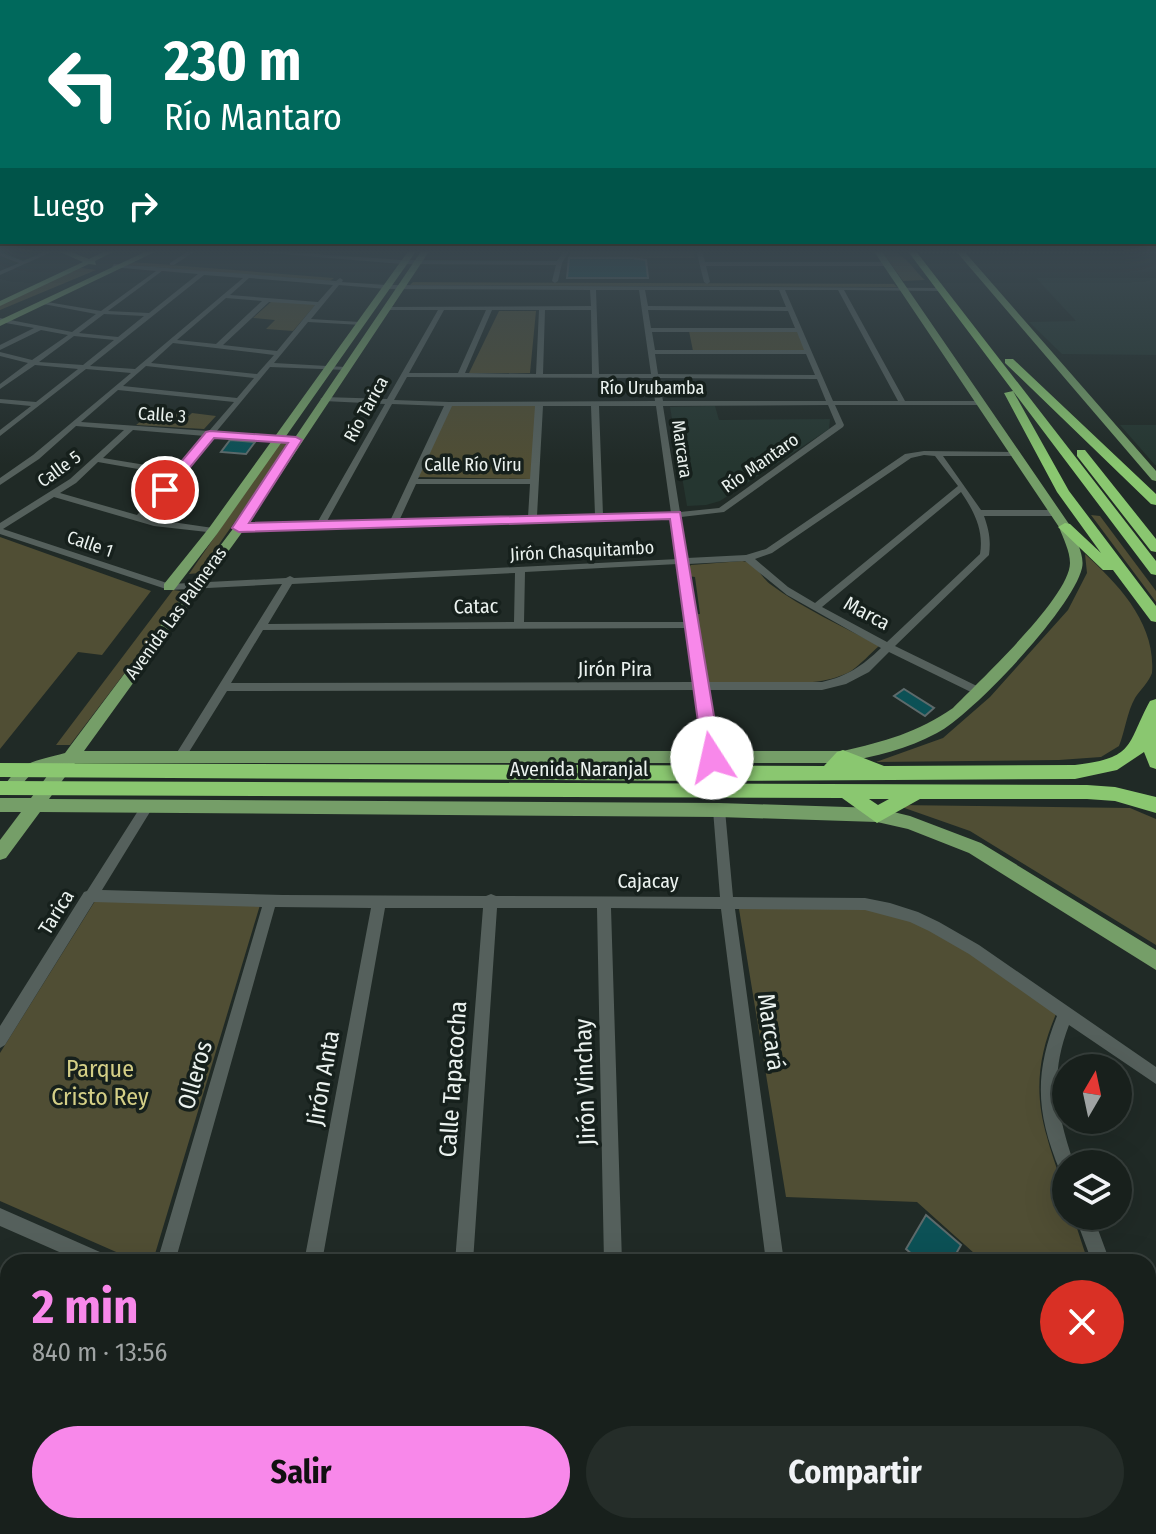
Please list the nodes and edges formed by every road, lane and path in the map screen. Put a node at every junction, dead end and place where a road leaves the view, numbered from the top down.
1 (25, 322) edge
2 (92, 322) edge
3 (144, 322) edge
4 (195, 322) edge
5 (244, 322) edge
6 (304, 322) edge
7 (327, 322) edge
8 (362, 322) edge
9 (378, 322) edge
10 (434, 322) edge
11 (484, 322) edge
12 (541, 322) edge
13 (594, 322) edge
14 (647, 322) edge
15 (796, 322) edge
16 (858, 322) edge
17 (925, 322) edge
18 (968, 322) edge
19 (972, 322) edge
20 (1023, 322) edge
21 (360, 324) junction
22 (40, 328) junction
23 (648, 330) junction
24 (800, 330) junction
25 (74, 334) junction
26 (122, 339) junction
27 (172, 341) junction
28 (218, 346) junction
29 (0, 351) edge
30 (651, 352) junction
31 (809, 352) junction
32 (278, 353) junction
33 (34, 363) junction
34 (1003, 363) junction
35 (145, 364) junction
36 (269, 365) junction
37 (86, 367) junction
38 (329, 368) junction
39 (345, 369) junction
40 (137, 371) junction
41 (404, 375) junction
42 (461, 375) junction
43 (259, 376) junction
44 (539, 376) junction
45 (596, 376) junction
46 (655, 376) junction
47 (820, 377) junction
48 (0, 387) edge
49 (117, 388) junction
50 (324, 399) junction
51 (238, 400) junction
52 (0, 401) edge
53 (388, 403) junction
54 (659, 403) junction
55 (979, 403) junction
56 (38, 404) junction
57 (449, 404) junction
58 (539, 404) junction
59 (595, 404) junction
60 (833, 404) junction
61 (903, 404) junction
62 (75, 424) junction
63 (131, 428) junction
64 (0, 434) edge
65 (210, 434) junction
66 (276, 439) junction
67 (296, 440) junction
68 (938, 454) junction
69 (1013, 454) junction
70 (98, 460) junction
71 (1152, 469) edge
72 (178, 473) junction
73 (1156, 478) edge
74 (412, 481) junction
75 (0, 482) edge
76 (534, 482) junction
77 (962, 487) junction
78 (53, 494) junction
79 (946, 501) junction
80 (1156, 501) edge
81 (975, 510) junction
82 (1053, 513) junction
83 (676, 515) junction
84 (599, 517) junction
85 (532, 518) junction
86 (139, 519) junction
87 (393, 523) junction
88 (320, 526) junction
89 (1065, 527) junction
90 (239, 528) junction
91 (0, 529) edge
92 (213, 531) junction
93 (1156, 548) edge
94 (747, 558) junction
95 (680, 563) junction
96 (520, 570) junction
97 (1156, 571) edge
98 (290, 579) junction
99 (194, 586) junction
100 (169, 587) junction
101 (1139, 590) junction
102 (816, 607) junction
103 (1156, 617) edge
104 (519, 624) junction
105 (691, 625) junction
106 (261, 627) junction
107 (891, 646) junction
108 (223, 687) junction
109 (699, 687) junction
110 (977, 691) junction
111 (1156, 705) edge
112 (1149, 725) junction
113 (180, 757) junction
114 (843, 757) junction
115 (712, 758) junction
116 (1156, 762) edge
117 (66, 763) junction
118 (0, 770) edge
119 (26, 770) junction
120 (828, 774) junction
121 (893, 774) junction
122 (6, 788) edge
123 (46, 790) junction
124 (846, 791) junction
125 (917, 792) junction
126 (0, 805) edge
127 (1156, 805) edge
128 (34, 807) junction
129 (147, 807) junction
130 (719, 810) junction
131 (877, 815) junction
132 (0, 853) edge
133 (89, 896) junction
134 (491, 900) junction
135 (604, 901) junction
136 (270, 902) junction
137 (379, 902) junction
138 (727, 902) junction
139 (1156, 961) edge
140 (1066, 1013) junction
141 (0, 1040) edge
142 (1156, 1076) edge
143 (1061, 1150) edge
144 (0, 1217) edge
145 (1089, 1230) edge
146 (85, 1254) edge
147 (168, 1254) edge
148 (314, 1254) edge
149 (465, 1254) edge
150 (613, 1254) edge
151 (774, 1254) edge
152 (1098, 1254) edge

1 - 22 street
2 - 25 street
3 - 26 street
4 - 27 street
5 - 28 street
6 - 32 street
7 - 21 street
8 - 21 main road, Avenida Las Palmeras
9 - 39 main road, Avenida Las Palmeras
10 - 41 street, Río Tarica
11 - 42 street
12 - 44 street
13 - 45 street
14 - 23 street, Marcara
15 - 24 street
16 - 61 street
17 - 55 main road
18 - 34 highway
19 - 34 highway
20 - 71 main road
21 - 38 main road, Avenida Las Palmeras
22 - 25 street
22 - 29 street
23 - 24 street
23 - 30 street, Marcara
24 - 31 street
25 - 26 street
25 - 33 street
26 - 37 street
27 - 28 street
27 - 35 street
28 - 32 street
29 - 33 street
30 - 31 street
30 - 46 street, Marcara
31 - 47 street
32 - 36 street
33 - 37 street
33 - 48 street
34 - 80 highway
34 - 93 highway
34 - 97 highway
34 - 101 highway
35 - 40 street
35 - 43 street
36 - 38 street
36 - 43 street
37 - 40 street
37 - 56 street
38 - 39 street
38 - 66 main road, Avenida Las Palmeras
39 - 50 main road, Avenida Las Palmeras
40 - 49 street
41 - 42 street
41 - 53 street, Río Tarica
42 - 44 street
43 - 51 street
44 - 45 street
45 - 46 street
46 - 47 street
46 - 54 street, Marcara
47 - 60 street
49 - 51 street
49 - 62 street
50 - 53 street, Río Urubamba
50 - 67 main road, Avenida Las Palmeras
51 - 65 street
52 - 56 street
53 - 57 street, Río Urubamba
53 - 88 street, Río Tarica
54 - 59 street, Río Urubamba
54 - 60 street, Río Urubamba
54 - 83 street, Marcara
55 - 61 street, Río Urubamba
55 - 69 main road
56 - 64 street
57 - 58 street, Río Urubamba
57 - 74 street
58 - 59 street, Río Urubamba
58 - 76 street
59 - 84 street
60 - 61 street, Río Urubamba
60 - 83 street, Río Mantaro
62 - 63 street, Calle 3
62 - 75 street
63 - 65 street, Calle 3
63 - 70 street, Calle 5
65 - 66 street, Calle 3
65 - 72 street
66 - 67 street, Calle 3
66 - 92 main road, Avenida Las Palmeras
67 - 90 main road, Avenida Las Palmeras
68 - 69 street, Jirón Chasquitambo
68 - 77 street, Jirón Pira
68 - 94 street, Jirón Chasquitambo
69 - 82 main road
70 - 72 street
70 - 78 street, Calle 5
71 - 73 main road
72 - 86 street
74 - 76 street, Calle Río Viru
74 - 87 street
76 - 85 street
77 - 79 street
77 - 81 street, Jirón Pira
78 - 86 street
78 - 91 street, Calle 5
79 - 81 street
79 - 102 street
81 - 82 street
81 - 107 street, Jirón Pira
82 - 89 main road
83 - 84 street, Río Mantaro
83 - 95 street, Marcara
84 - 85 street, Río Mantaro
85 - 87 street, Río Mantaro
86 - 92 street
87 - 88 street, Río Mantaro
88 - 90 street, Río Mantaro
89 - 101 highway
89 - 110 main road, Avenida Naranjal
90 - 99 main road, Avenida Las Palmeras
91 - 100 street, Calle 1
92 - 100 main road, Avenida Las Palmeras
94 - 95 street, Jirón Chasquitambo
94 - 102 street, Marca
95 - 96 street, Jirón Chasquitambo
95 - 105 street, Marcara
96 - 98 street, Jirón Chasquitambo
96 - 104 street
98 - 99 street, Jirón Chasquitambo
98 - 106 street
99 - 100 street, Jirón Chasquitambo
99 - 117 main road, Avenida Las Palmeras
101 - 103 highway
102 - 107 street, Marca
104 - 105 street, Catac
104 - 106 street, Catac
105 - 109 street, Marcara
106 - 108 street
107 - 109 street, Jirón Pira
107 - 110 street, Marca
108 - 109 street, Jirón Pira
108 - 113 street
109 - 115 street, Marcara
110 - 114 main road, Avenida Naranjal
111 - 112 highway, Avenida Naranjal
112 - 116 highway
112 - 121 highway, Avenida Naranjal
113 - 115 main road, Avenida Naranjal
113 - 117 main road, Avenida Naranjal
114 - 115 main road, Avenida Naranjal
114 - 120 highway
114 - 121 highway
117 - 119 highway, Avenida Naranjal
117 - 120 highway, Avenida Naranjal
117 - 123 main road, Avenida Las Palmeras
118 - 119 highway, Avenida Naranjal
119 - 122 main road
120 - 121 highway, Avenida Naranjal
122 - 123 highway, Avenida Naranjal
123 - 124 highway, Avenida Naranjal
123 - 128 main road, Avenida Las Palmeras
124 - 125 highway, Avenida Naranjal
124 - 131 highway
125 - 127 highway, Avenida Naranjal
125 - 131 highway
126 - 128 main road, Avenida Naranjal
128 - 129 main road, Avenida Naranjal
128 - 132 main road, Avenida Las Palmeras
129 - 130 main road, Avenida Naranjal
129 - 133 street, Tarica
130 - 131 main road, Avenida Naranjal
130 - 138 street, Marcará
131 - 139 main road, Avenida Naranjal
133 - 136 street, Cajacay
133 - 141 street, Tarica
134 - 135 street, Cajacay
134 - 137 street, Cajacay
134 - 149 street, Calle Tapacocha
135 - 138 street, Cajacay
135 - 150 street, Jirón Vinchay
136 - 137 street, Cajacay
136 - 147 street, Olleros
137 - 148 street, Jirón Anta
138 - 140 street, Cajacay
138 - 151 street, Marcará
140 - 142 street, Cajacay
140 - 143 street
144 - 146 street
145 - 152 street

